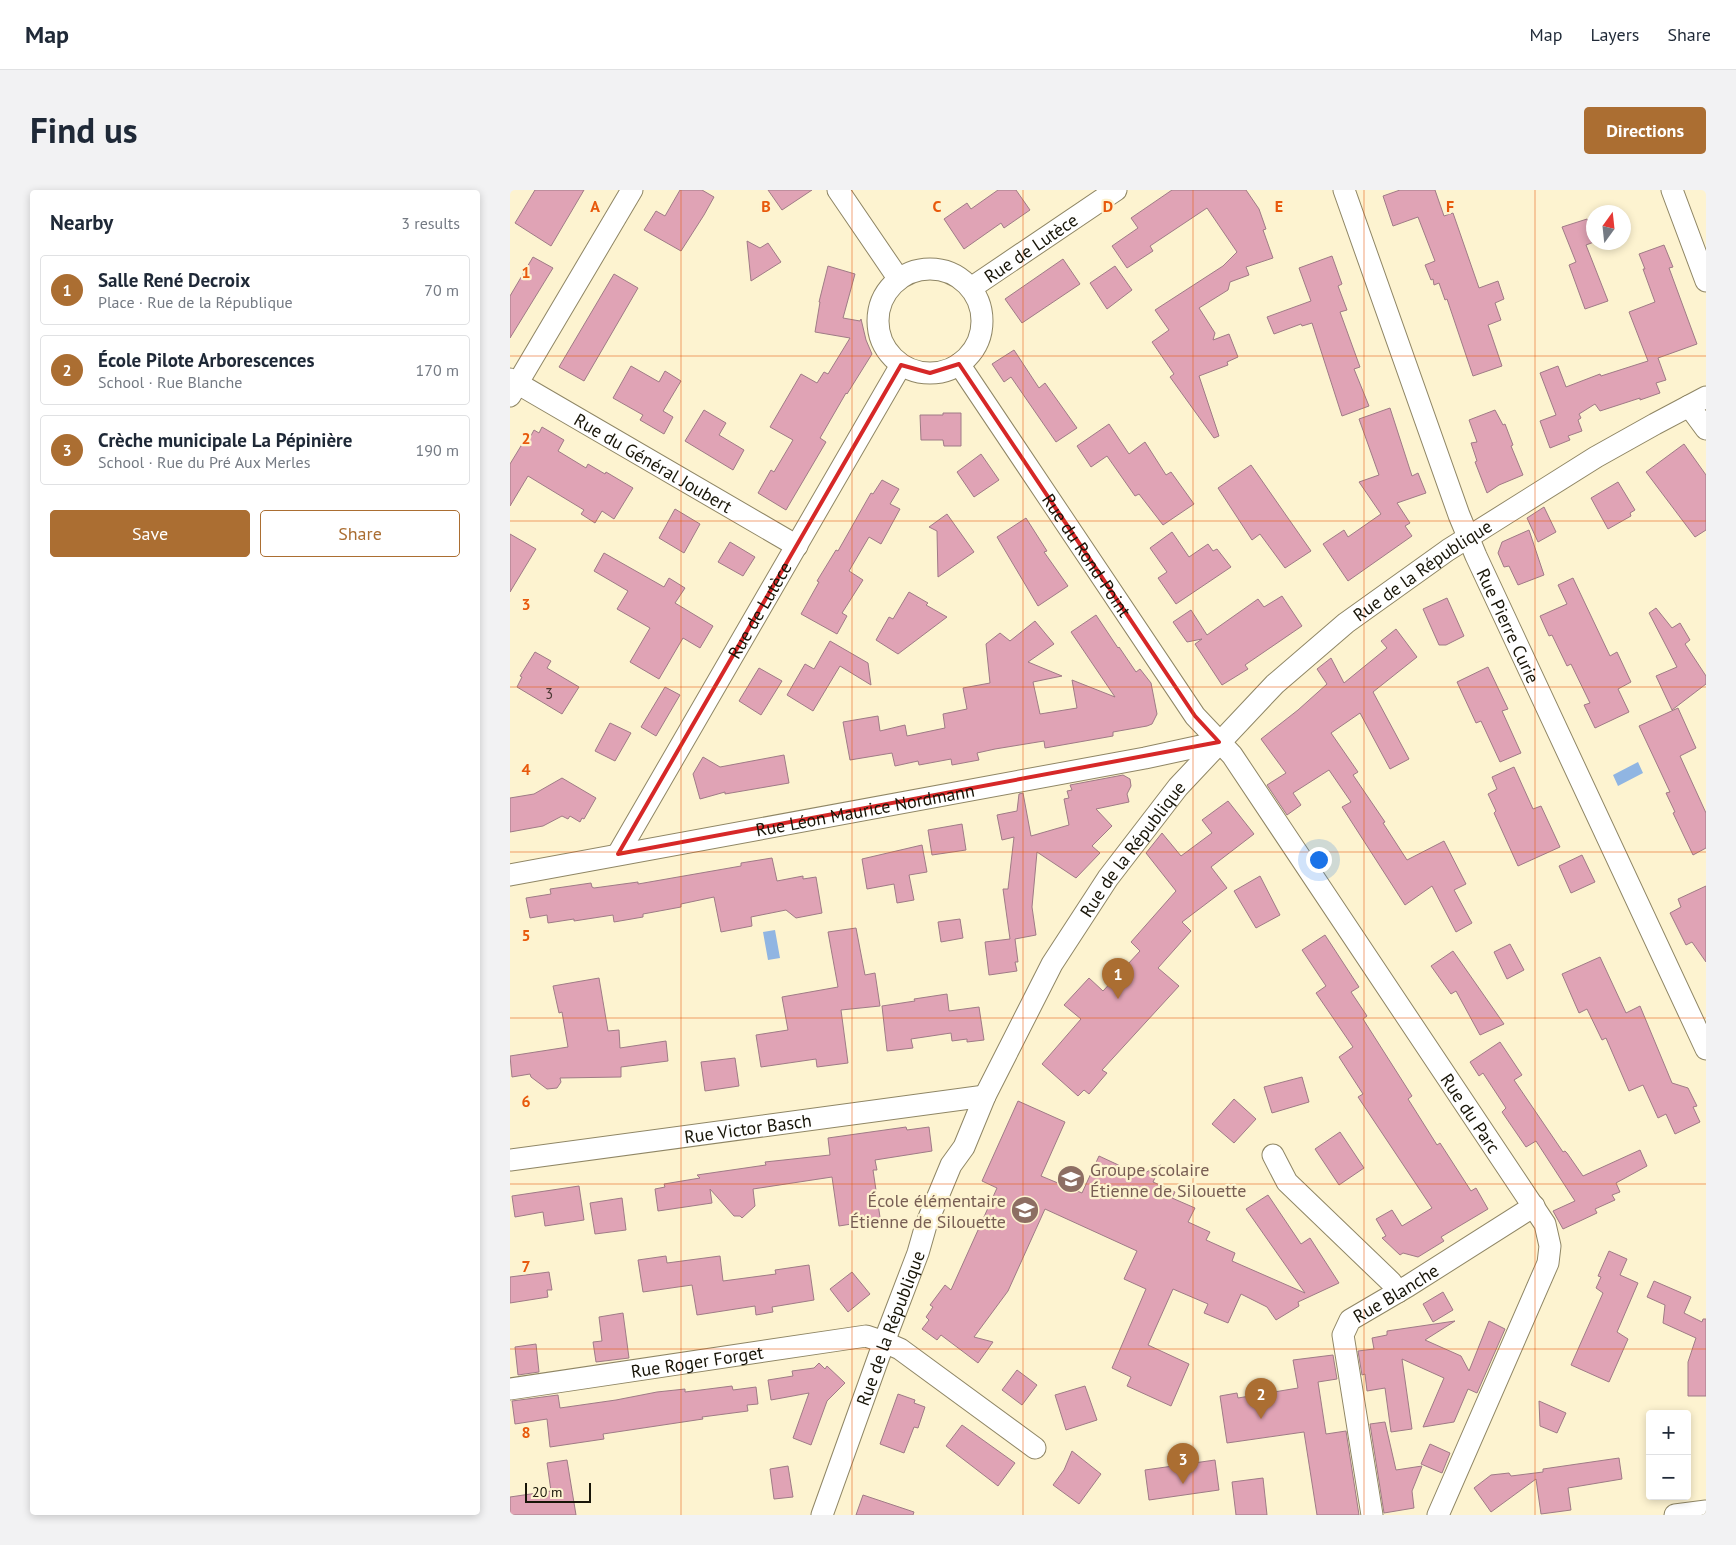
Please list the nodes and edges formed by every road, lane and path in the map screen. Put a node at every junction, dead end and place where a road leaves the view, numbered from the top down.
1 (632, 190) edge
2 (838, 190) edge
3 (1116, 190) edge
4 (1344, 190) edge
5 (1672, 190) edge
6 (898, 278) junction
7 (1706, 281) edge
8 (971, 288) junction
9 (959, 364) junction
10 (901, 365) junction
11 (512, 386) edge
12 (1697, 401) edge
13 (1706, 429) edge
14 (1469, 537) junction
15 (797, 546) junction
16 (1219, 742) junction
17 (618, 854) junction
18 (510, 874) edge
19 (1699, 1015) edge
20 (1706, 1049) edge
21 (985, 1096) junction
22 (1273, 1155) dead end
23 (510, 1160) edge
24 (1534, 1206) junction
25 (1398, 1292) junction
26 (884, 1342) junction
27 (510, 1389) edge
28 (1035, 1448) dead end
29 (1706, 1510) edge
30 (822, 1515) edge
31 (1372, 1515) edge
32 (1438, 1515) edge
33 (1675, 1515) edge

1 - 11 street
2 - 6 street
3 - 8 street, Rue de Lutèce
4 - 14 street, Rue Pierre Curie
5 - 7 street
6 - 8 street
6 - 10 street
8 - 9 street
9 - 10 street
9 - 16 street, Rue du Rond-Point
10 - 15 street, Rue de Lutèce
11 - 15 street, Rue du Général Joubert
12 - 13 street
12 - 14 street, Rue de la République
14 - 16 street, Rue de la République
14 - 19 street, Rue Pierre Curie
15 - 17 street, Rue de Lutèce
16 - 17 street, Rue Léon Maurice Nordmann
16 - 21 street, Rue de la République
16 - 24 street, Rue du Parc
17 - 18 street, Rue Léon Maurice Nordmann
19 - 20 street, Rue Pierre Curie
21 - 23 street, Rue Victor Basch
21 - 26 street, Rue de la République
22 - 25 street
24 - 25 street, Rue Blanche
24 - 32 street, Rue du Parc
25 - 31 street, Rue Blanche
26 - 27 street, Rue Roger Forget
26 - 28 street, Rue Roger Forget
26 - 30 street, Rue de la République
29 - 33 street

